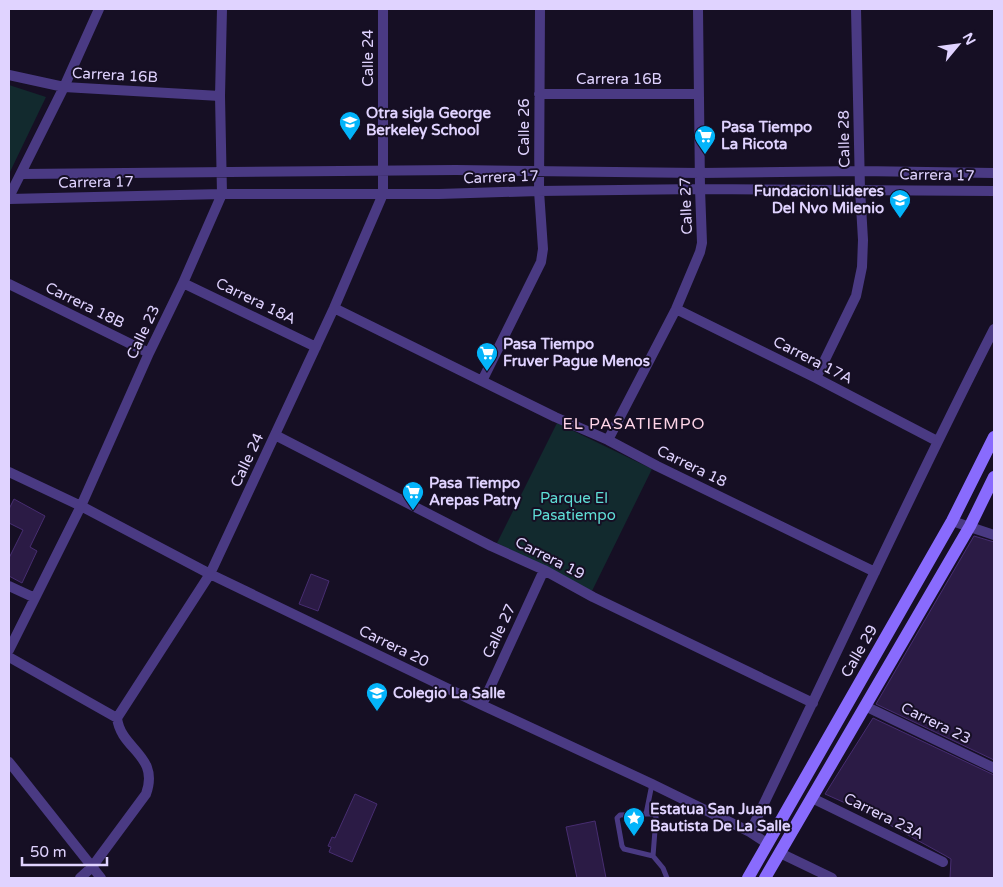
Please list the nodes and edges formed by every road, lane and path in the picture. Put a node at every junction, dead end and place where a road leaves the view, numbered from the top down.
1 (99, 9) edge
2 (222, 9) edge
3 (383, 9) edge
4 (540, 9) edge
5 (698, 9) edge
6 (856, 9) edge
7 (9, 74) edge
8 (64, 87) junction
9 (539, 94) junction
10 (698, 94) junction
11 (220, 96) junction
12 (540, 171) junction
13 (860, 171) junction
14 (222, 172) junction
15 (384, 172) junction
16 (994, 172) edge
17 (700, 173) junction
18 (21, 174) junction
19 (700, 189) junction
20 (860, 189) junction
21 (540, 191) junction
22 (994, 191) edge
23 (222, 194) junction
24 (383, 194) junction
25 (9, 198) edge
26 (183, 283) junction
27 (9, 284) edge
28 (334, 308) junction
29 (676, 309) junction
30 (994, 329) edge
31 (316, 347) junction
32 (149, 353) junction
33 (816, 378) junction
34 (482, 381) junction
35 (275, 435) junction
36 (994, 436) edge
37 (608, 440) junction
38 (937, 441) junction
39 (9, 472) edge
40 (994, 477) edge
41 (81, 506) junction
42 (952, 521) junction
43 (970, 526) junction
44 (994, 535) edge
45 (544, 570) junction
46 (876, 572) junction
47 (210, 574) junction
48 (9, 586) edge
49 (34, 598) junction
50 (9, 650) edge
51 (9, 657) edge
52 (813, 703) junction
53 (482, 704) junction
54 (865, 706) junction
55 (117, 718) junction
56 (9, 762) edge
57 (994, 768) edge
58 (652, 784) junction
59 (812, 798) junction
60 (646, 814) junction
61 (750, 832) junction
62 (768, 844) junction
63 (780, 853) junction
64 (653, 856) junction
65 (943, 862) dead end
66 (92, 867) junction
67 (80, 878) edge
68 (101, 878) edge
69 (667, 878) edge
70 (748, 878) edge
71 (765, 878) edge
72 (832, 878) edge

1 - 8 street
2 - 11 street, Calle 23
3 - 15 street, Calle 24
4 - 9 street, Calle 26
5 - 10 street, Calle 27
6 - 13 street, Calle 28
7 - 8 street, Carrera 16B
8 - 11 street, Carrera 16B
8 - 18 street
9 - 10 street, Carrera 16B
9 - 12 street, Calle 26
10 - 17 street, Calle 27
11 - 14 street, Calle 23
12 - 15 street, Carrera 17
12 - 17 street, Carrera 17
12 - 21 street, Calle 26
13 - 16 street, Carrera 17
13 - 17 street, Carrera 17
13 - 20 street, Calle 28
14 - 15 street, Carrera 17
14 - 18 street, Carrera 17
14 - 23 street, Calle 23
15 - 24 street, Calle 24
17 - 19 street, Calle 27
18 - 25 street
19 - 20 street, Carrera 17
19 - 21 street, Carrera 17
19 - 29 street, Calle 27
20 - 22 street, Carrera 17
20 - 33 street, Calle 28
21 - 24 street, Carrera 17
21 - 34 street, Calle 26
23 - 24 street, Carrera 17
23 - 25 street, Carrera 17
23 - 26 street, Calle 23
24 - 28 street, Calle 24
26 - 31 street, Carrera 18A
26 - 32 street, Calle 23
27 - 32 street, Carrera 18B
28 - 31 street, Calle 24
28 - 34 street, Carrera 18
29 - 33 street, Carrera 17A
29 - 37 street, Calle 27
30 - 38 street
31 - 35 street, Calle 24
32 - 41 street, Calle 23
33 - 38 street, Carrera 17A
34 - 37 street, Carrera 18
35 - 45 street, Carrera 19
35 - 47 street, Calle 24
36 - 42 main road, Calle 29
37 - 46 street, Carrera 18
38 - 46 street
39 - 41 street, Carrera 20
40 - 43 main road
41 - 47 street, Carrera 20
41 - 49 street, Calle 23
42 - 43 street
42 - 62 main road, Calle 29
43 - 44 street
43 - 54 main road
45 - 52 street, Carrera 19
45 - 53 street, Calle 27
46 - 52 street
47 - 53 street, Carrera 20
47 - 55 street, Calle 24
48 - 49 street
49 - 50 street, Calle 23
51 - 55 street
52 - 61 street
53 - 58 street, Carrera 20
54 - 57 street, Carrera 23
54 - 59 main road
55 - 66 street
56 - 66 street
58 - 60 lane
58 - 61 street, Carrera 20
59 - 63 main road
59 - 65 street, Carrera 23A
60 - 64 lane
60 - 64 lane
61 - 62 street, Carrera 20
62 - 70 main road, Calle 29
63 - 71 main road
63 - 72 street
64 - 69 lane
66 - 67 street
66 - 68 street

